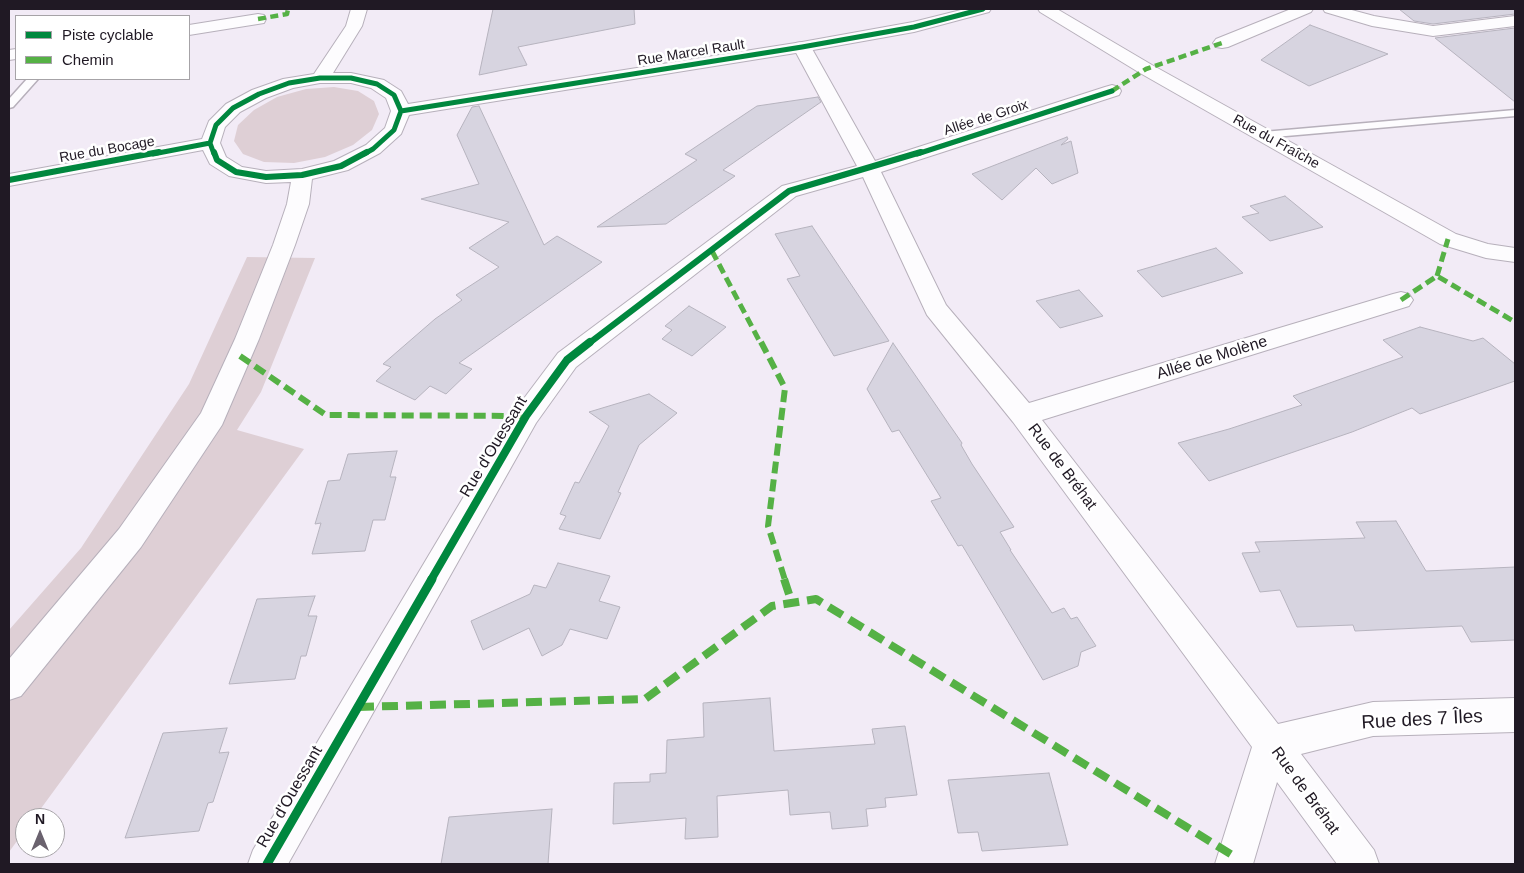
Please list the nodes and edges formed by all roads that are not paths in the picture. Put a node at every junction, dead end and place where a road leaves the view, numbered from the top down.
1 (359, 9) edge
2 (983, 9) edge
3 (1046, 9) edge
4 (1305, 9) edge
5 (1331, 9) edge
6 (258, 19) dead end
7 (1515, 21) edge
8 (190, 30) edge
9 (1222, 43) dead end
10 (802, 47) junction
11 (320, 78) junction
12 (32, 80) edge
13 (1112, 91) dead end
14 (9, 105) edge
15 (401, 110) junction
16 (1515, 113) edge
17 (1263, 135) junction
18 (210, 143) junction
19 (869, 169) junction
20 (302, 175) junction
21 (9, 180) edge
22 (1515, 255) edge
23 (1401, 300) dead end
24 (1023, 415) junction
25 (9, 684) edge
26 (1515, 716) edge
27 (1271, 743) junction
28 (267, 864) edge
29 (1234, 864) edge
30 (1360, 864) edge

1 - 11 street
2 - 10 street, Rue Marcel Rault
3 - 17 street, Rue du Fraîche
4 - 9 street
5 - 7 street
6 - 8 street
10 - 15 street, Rue Marcel Rault
10 - 19 street, Rue de Bréhat
11 - 15 street
11 - 18 street
12 - 14 lane
13 - 19 street, Allée de Groix
15 - 20 street
16 - 17 lane
17 - 22 street, Rue du Fraîche
18 - 20 street
18 - 21 street, Rue du Bocage
19 - 24 street, Rue de Bréhat
19 - 28 street, Rue d'Ouessant
20 - 25 street
23 - 24 street, Allée de Molène
24 - 27 street, Rue de Bréhat
26 - 27 street, Rue des 7 Îles
27 - 29 street
27 - 30 street, Rue de Bréhat

